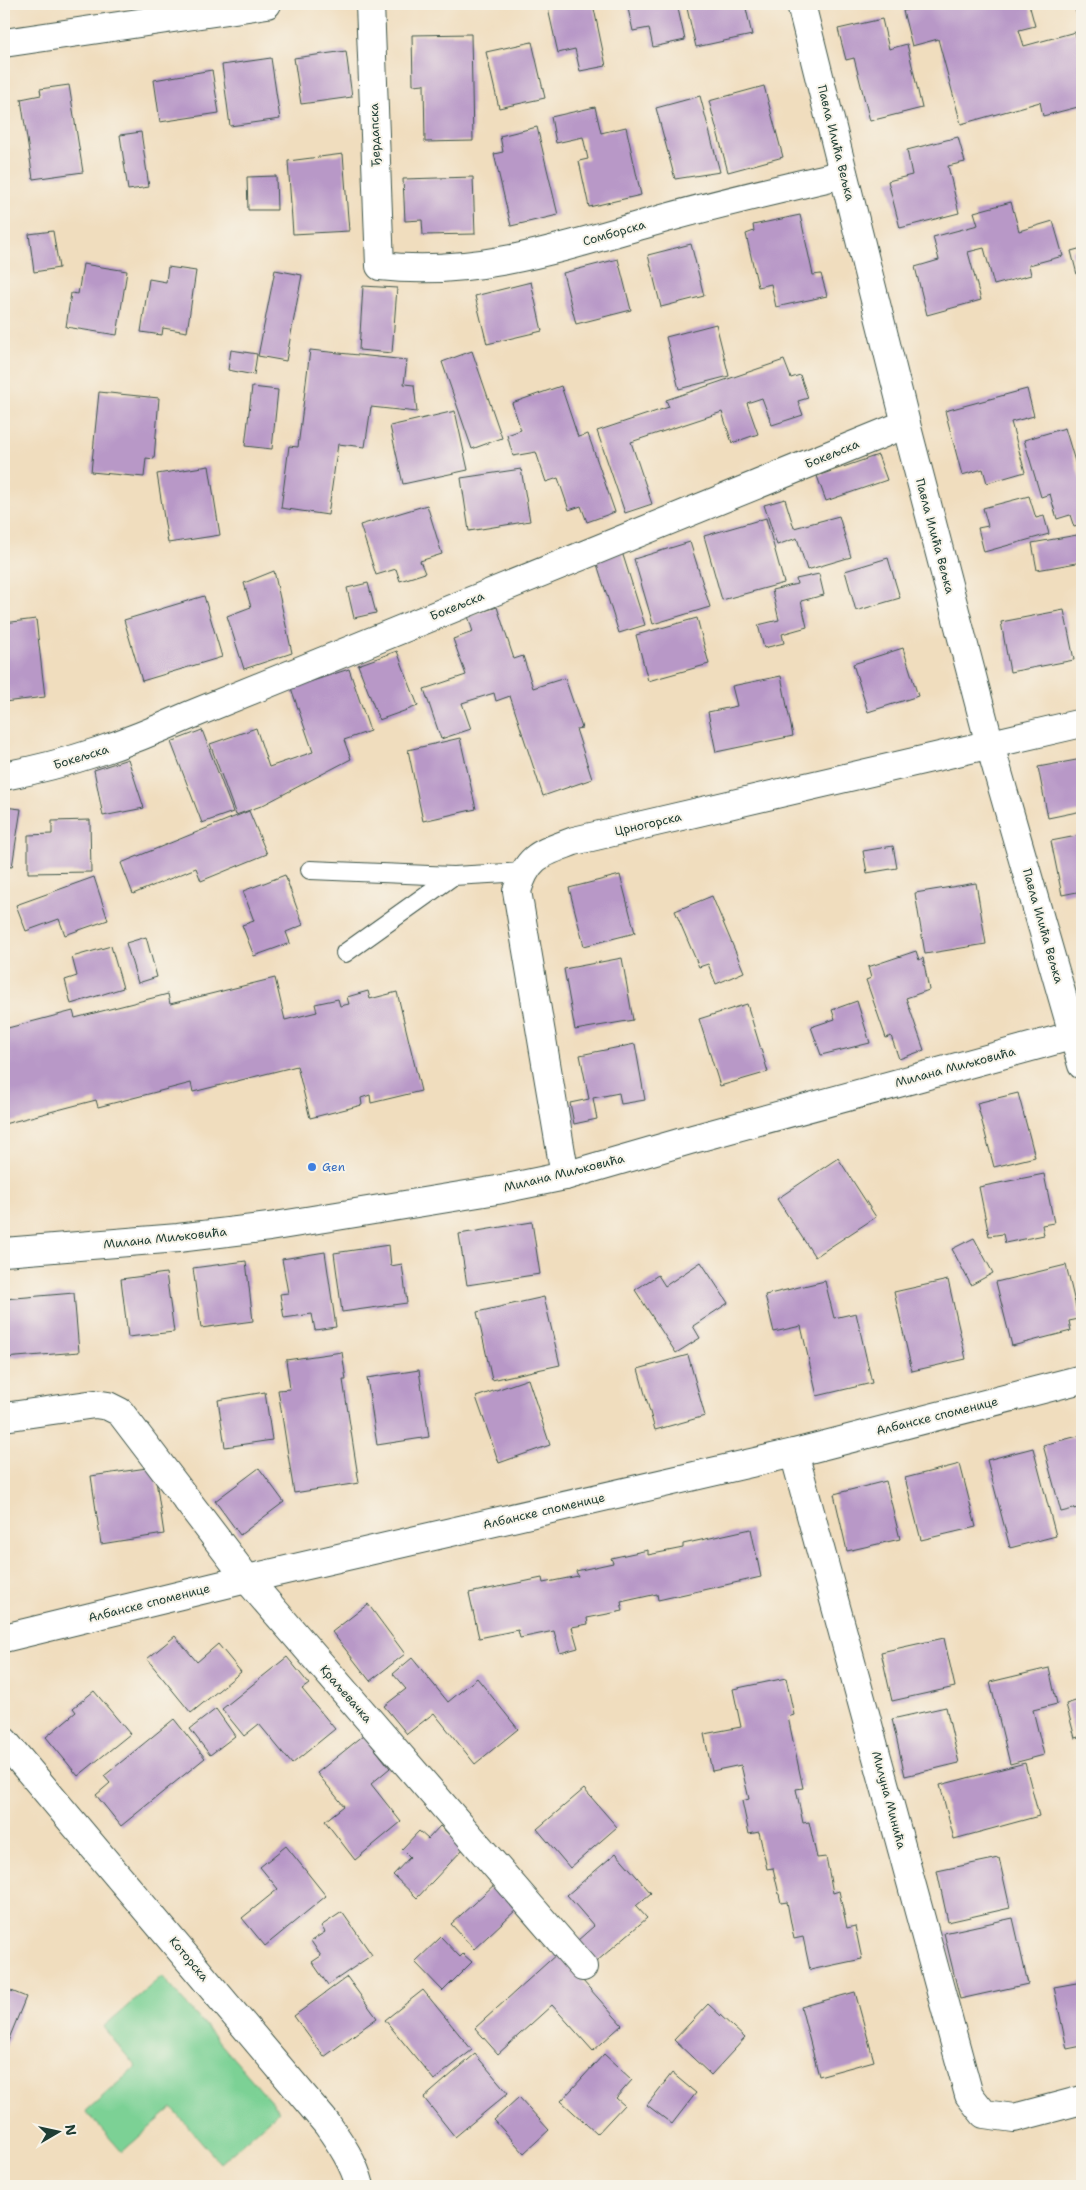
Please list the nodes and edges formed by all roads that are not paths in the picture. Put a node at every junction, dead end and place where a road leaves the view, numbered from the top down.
1 (267, 4) edge
2 (370, 4) edge
3 (801, 4) edge
4 (4, 43) edge
5 (844, 174) junction
6 (380, 266) joint
7 (906, 424) junction
8 (1082, 723) edge
9 (990, 745) junction
10 (4, 776) edge
11 (310, 870) dead end
12 (523, 872) junction
13 (453, 876) junction
14 (345, 952) dead end
15 (1078, 1033) edge
16 (1082, 1064) edge
17 (565, 1176) junction
18 (4, 1252) edge
19 (1082, 1379) edge
20 (4, 1417) edge
21 (794, 1453) junction
22 (247, 1579) junction
23 (4, 1638) edge
24 (4, 1741) edge
25 (583, 1967) dead end
26 (1082, 2100) edge
27 (360, 2186) edge

1 - 4 street
2 - 6 street, Ђердапска
3 - 5 street, Павла Илића Вељка
5 - 6 street, Сомборска
5 - 7 street, Павла Илића Вељка
7 - 9 street, Павла Илића Вељка
7 - 10 street, Бокељска
8 - 9 street, Црногорска
9 - 12 street, Црногорска
9 - 15 street, Павла Илића Вељка
11 - 13 lane
12 - 13 lane
12 - 17 street
13 - 14 lane
15 - 16 street, Павла Илића Вељка
15 - 17 street, Милана Миљковића
17 - 18 street, Милана Миљковића
19 - 21 street, Албанске споменице
20 - 22 street, Краљевачка
21 - 22 street, Албанске споменице
21 - 26 street, Милуна Минића
22 - 23 street, Албанске споменице
22 - 25 street, Краљевачка
24 - 27 street, Которска

